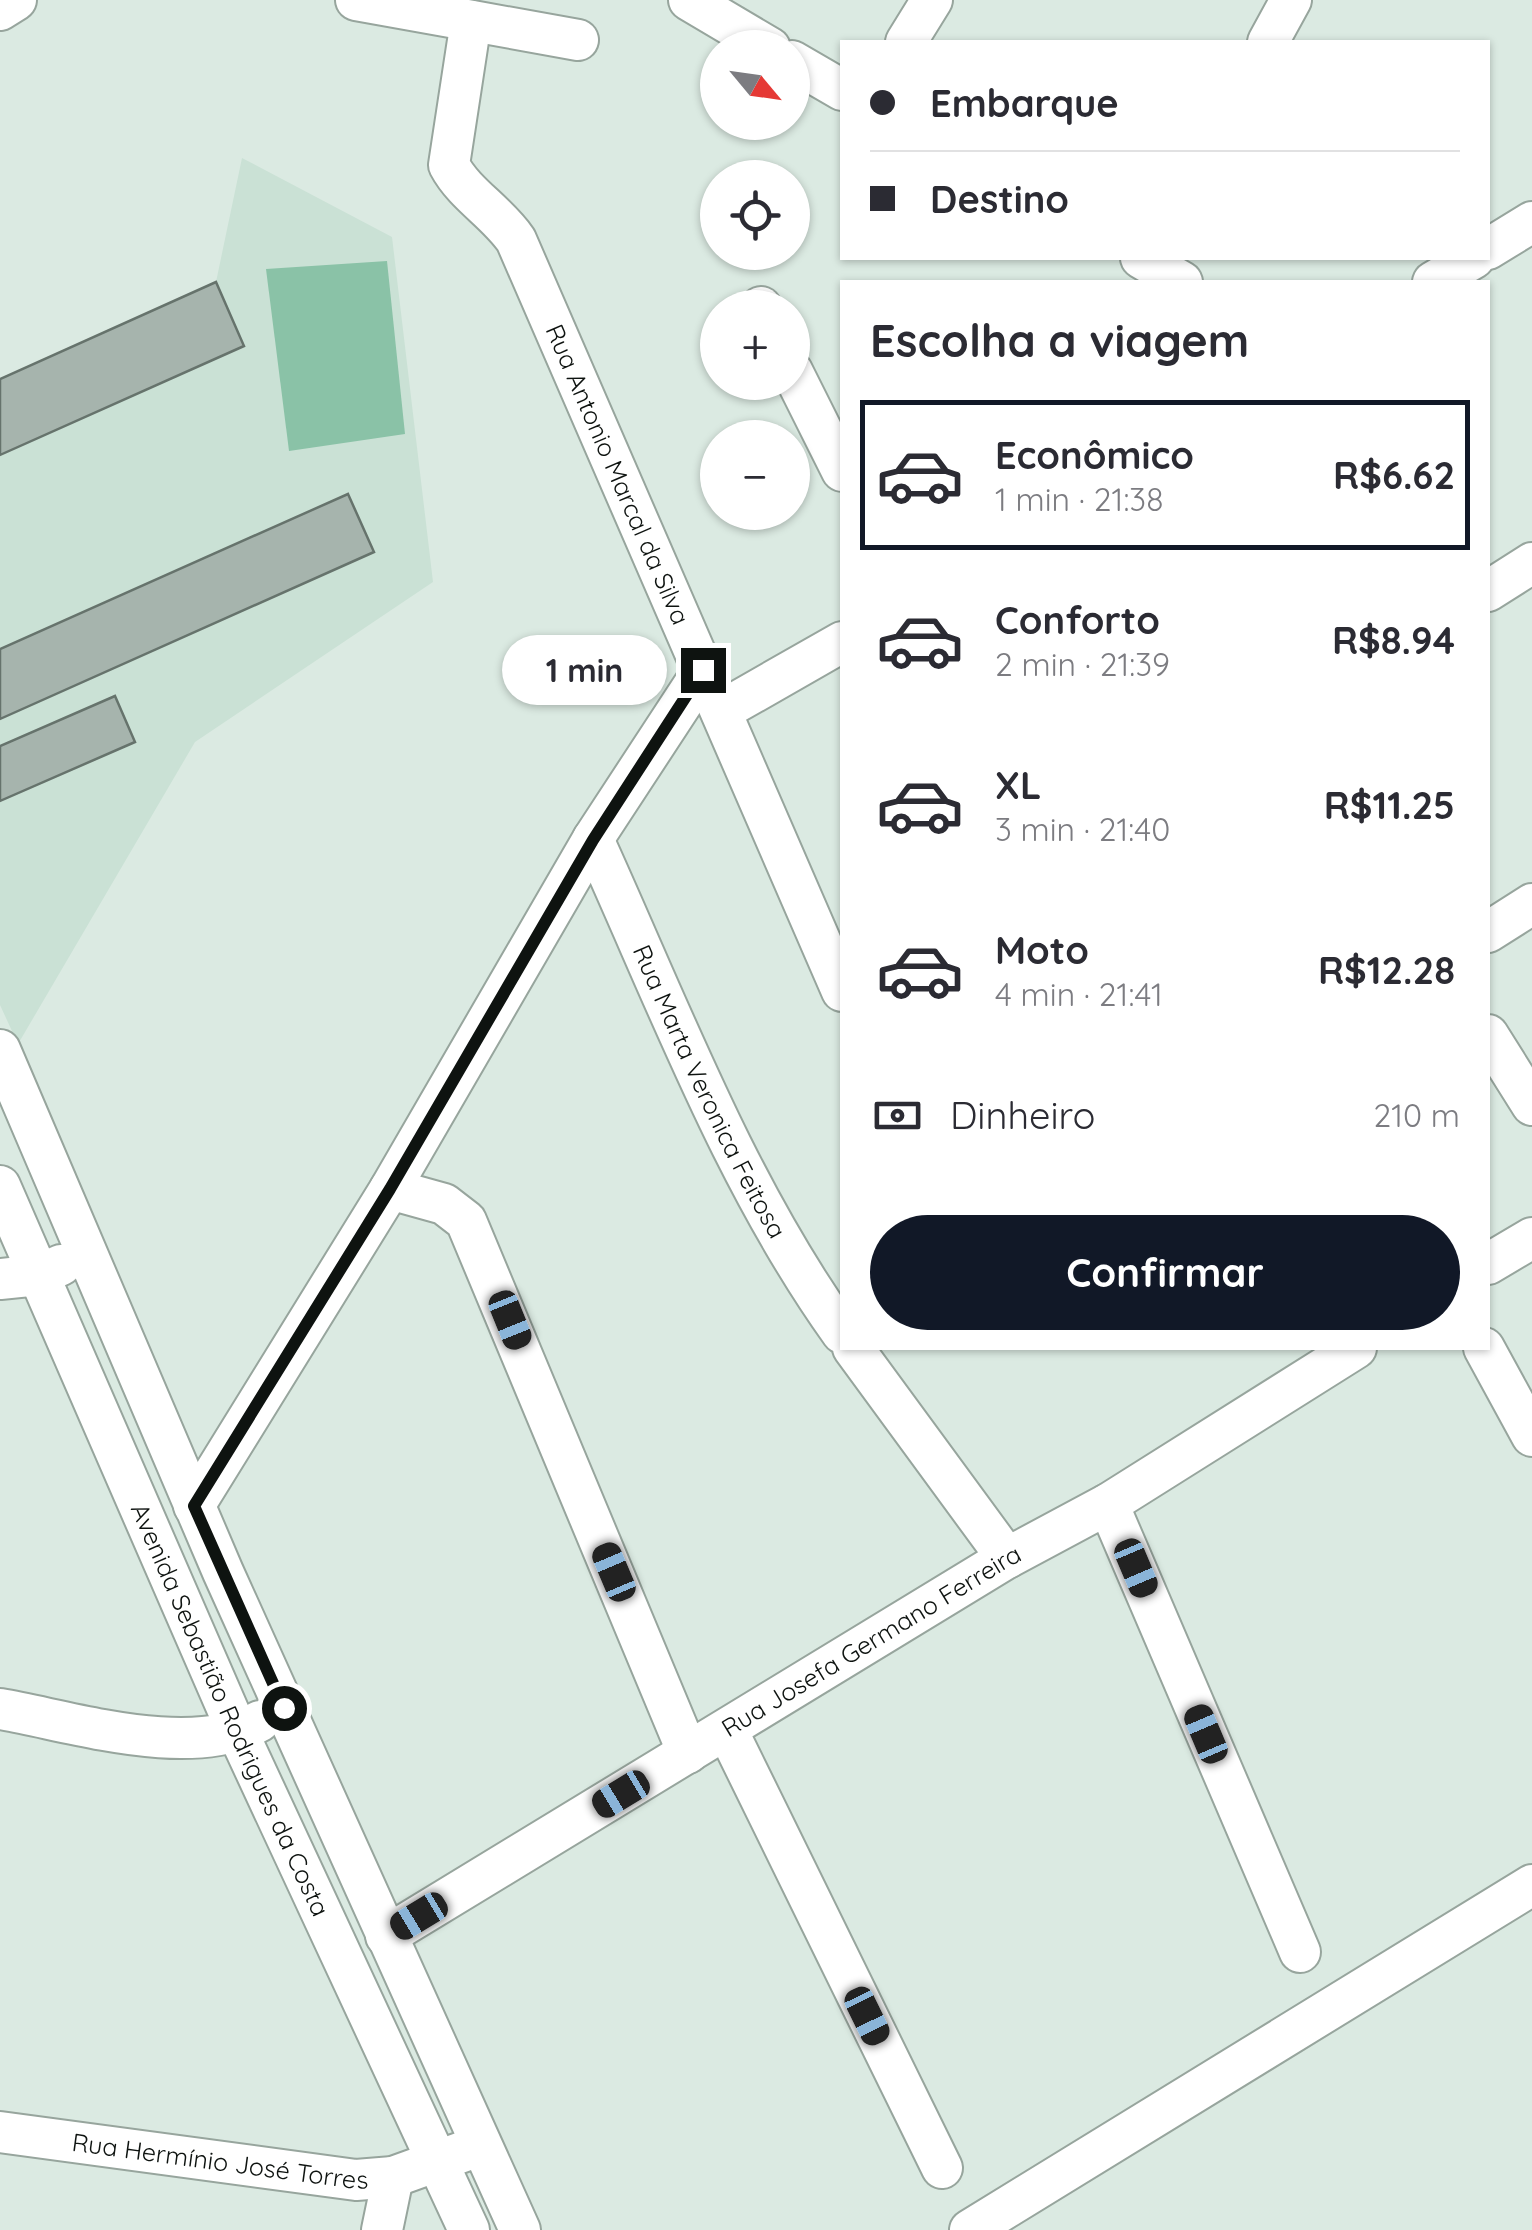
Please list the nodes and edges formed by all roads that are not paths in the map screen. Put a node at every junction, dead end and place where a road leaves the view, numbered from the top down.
1 (16, 0) edge
2 (356, 0) edge
3 (689, 0) edge
4 (932, 0) edge
5 (1291, 0) edge
6 (0, 10) edge
7 (447, 12) edge
8 (740, 30) edge
9 (578, 40) dead end
10 (907, 40) edge
11 (1269, 40) edge
12 (810, 71) edge
13 (840, 89) edge
14 (1532, 222) edge
15 (1490, 248) edge
16 (1471, 260) edge
17 (1436, 280) edge
18 (806, 400) edge
19 (840, 467) edge
20 (1532, 563) edge
21 (1490, 590) edge
22 (840, 643) edge
23 (703, 670) junction
24 (720, 710) junction
25 (593, 840) junction
26 (1532, 904) edge
27 (1490, 931) edge
28 (840, 985) edge
29 (1490, 1038) edge
30 (0, 1050) edge
31 (1532, 1105) edge
32 (0, 1186) edge
33 (390, 1189) junction
34 (1532, 1238) edge
35 (88, 1254) junction
36 (1490, 1263) edge
37 (20, 1277) edge
38 (840, 1331) edge
39 (854, 1350) edge
40 (1350, 1350) edge
41 (1485, 1350) edge
42 (1532, 1436) edge
43 (1108, 1504) junction
44 (194, 1506) junction
45 (1006, 1558) junction
46 (0, 1708) edge
47 (284, 1708) junction
48 (727, 1730) junction
49 (238, 1733) junction
50 (688, 1753) junction
51 (1532, 1885) edge
52 (386, 1936) junction
53 (1300, 1952) dead end
54 (0, 2132) edge
55 (482, 2142) junction
56 (440, 2163) junction
57 (942, 2168) dead end
58 (392, 2177) junction
59 (382, 2230) edge
60 (468, 2230) edge
61 (520, 2230) edge
62 (970, 2230) edge

1 - 6 street
2 - 7 street
3 - 8 street
4 - 10 street
5 - 11 street
7 - 9 street
7 - 23 street, Rua Antonio Marcal da Silva
12 - 13 street
14 - 15 street
16 - 17 street
18 - 19 street
20 - 21 street
22 - 24 street
23 - 24 street, Rua Antonio Marcal da Silva
23 - 25 street
24 - 28 street, Rua Antonio Marcal da Silva
25 - 33 street
25 - 38 street, Rua Marta Veronica Feitosa
26 - 27 street
29 - 31 street
30 - 35 street
32 - 37 street, Avenida Sebastião Rodrigues da Costa
33 - 44 street
33 - 50 street
34 - 36 street
35 - 37 street
35 - 44 street
37 - 49 street, Avenida Sebastião Rodrigues da Costa
39 - 45 street
40 - 43 street, Rua Josefa Germano Ferreira
41 - 42 street
43 - 45 street, Rua Josefa Germano Ferreira
43 - 53 street
44 - 47 street
45 - 48 street, Rua Josefa Germano Ferreira
46 - 49 street
47 - 49 street
47 - 52 street
48 - 50 street, Rua Josefa Germano Ferreira
48 - 57 street
49 - 56 street, Avenida Sebastião Rodrigues da Costa
50 - 52 street, Rua Josefa Germano Ferreira
51 - 62 street
52 - 55 street
54 - 58 street, Rua Hermínio José Torres
55 - 56 street, Rua Hermínio José Torres
55 - 61 street
56 - 58 street, Rua Hermínio José Torres
56 - 60 street, Avenida Sebastião Rodrigues da Costa
58 - 59 street

